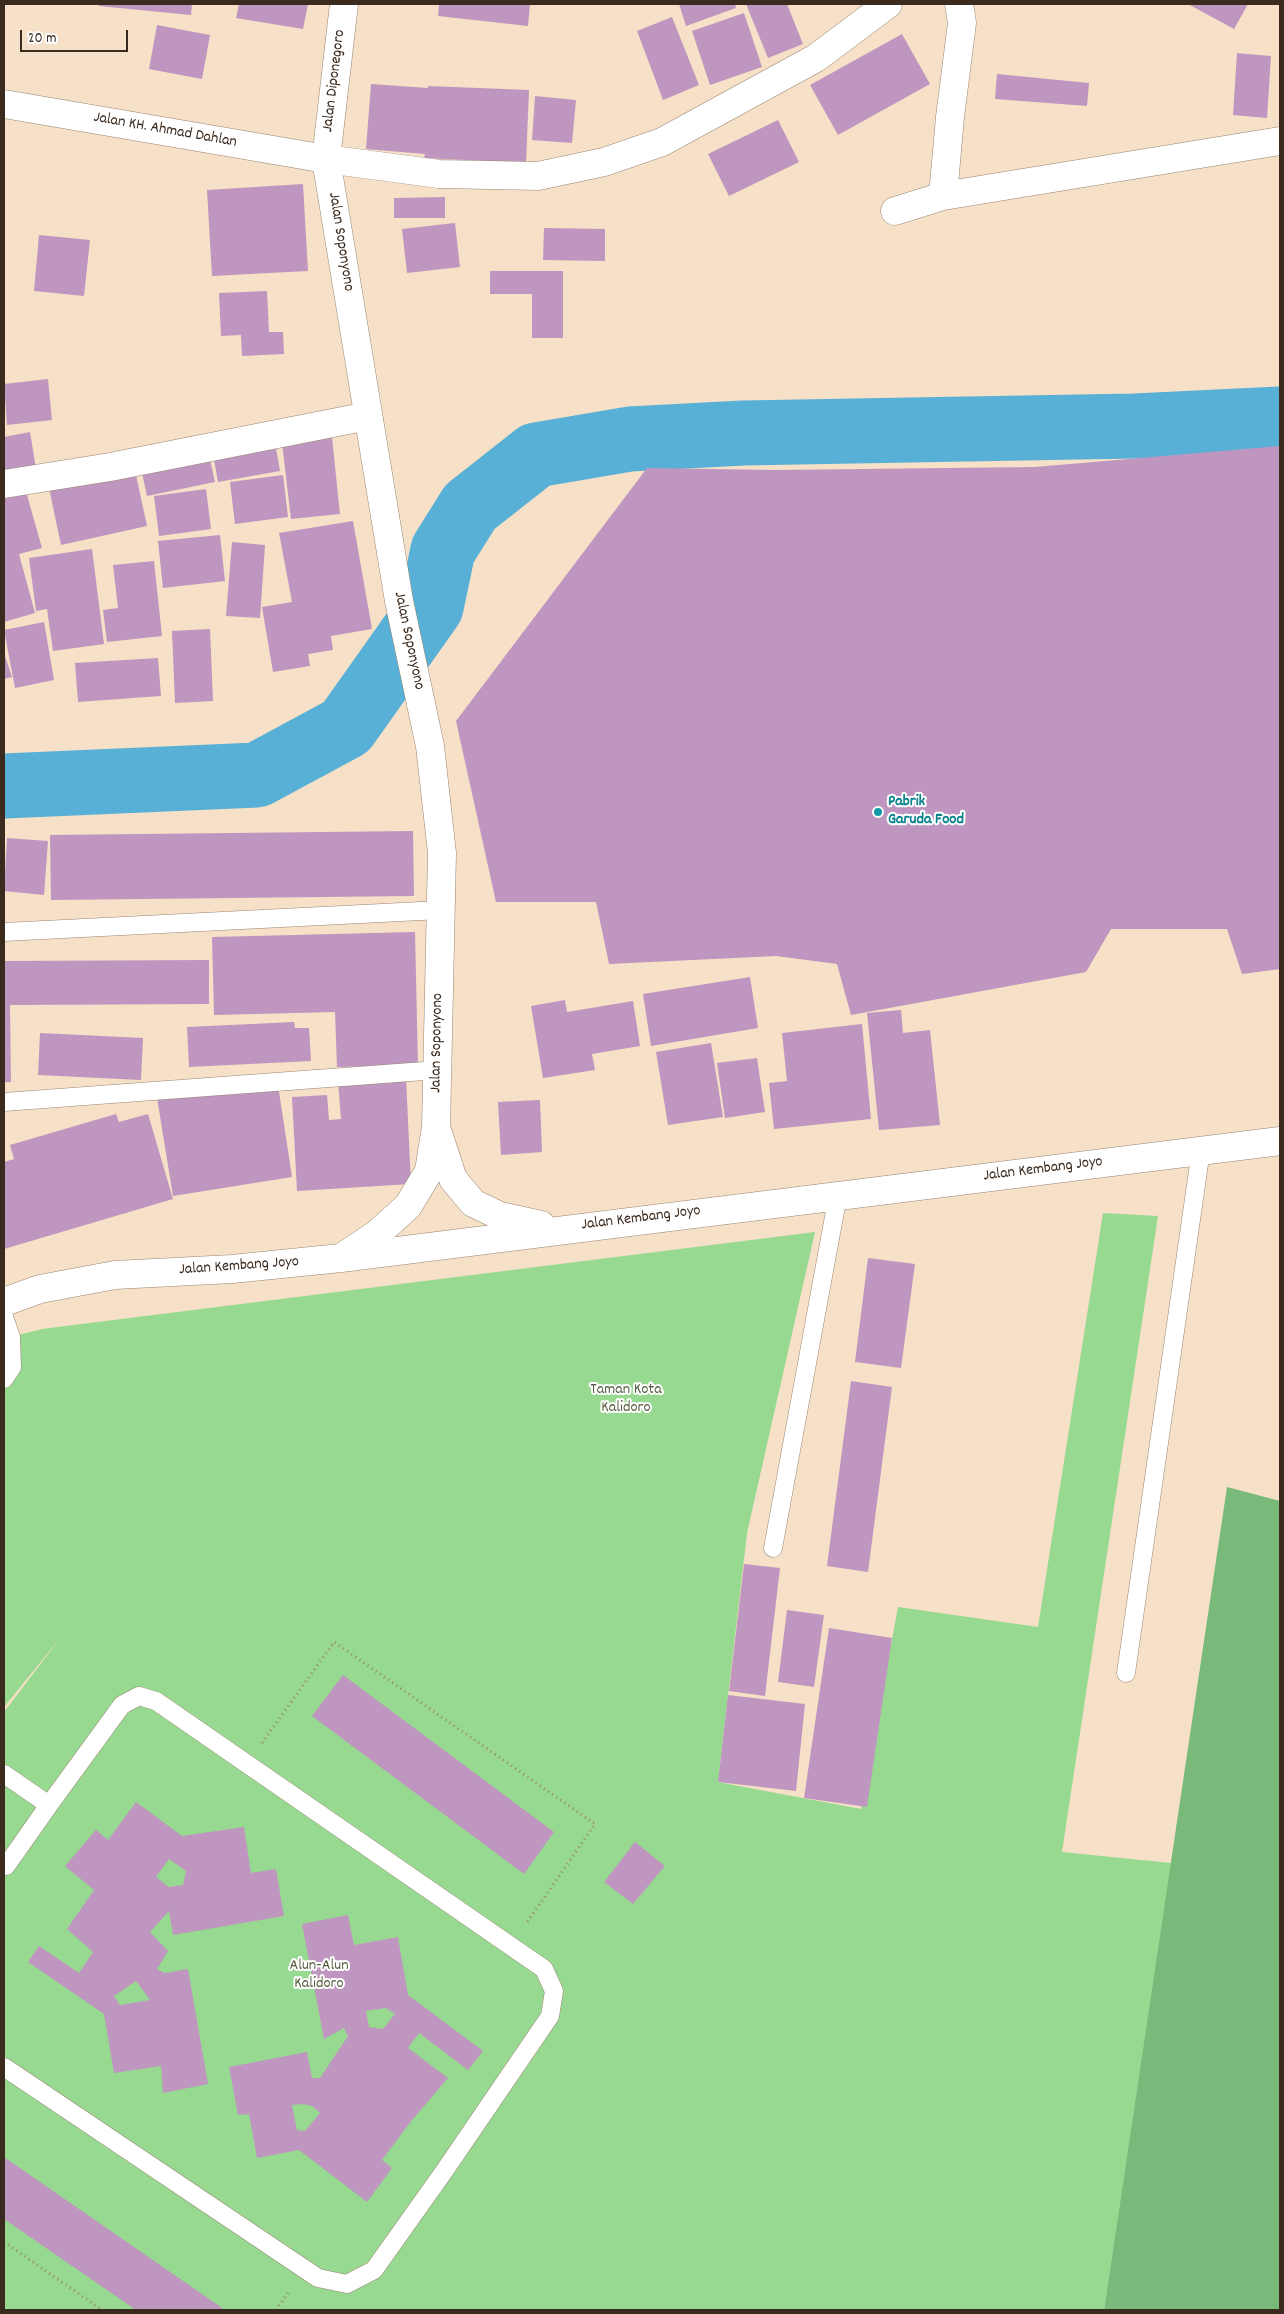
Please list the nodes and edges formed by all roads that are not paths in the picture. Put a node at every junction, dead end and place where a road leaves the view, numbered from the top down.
1 (344, 4) edge
2 (888, 4) edge
3 (959, 4) edge
4 (4, 104) edge
5 (1280, 141) edge
6 (326, 159) junction
7 (943, 196) junction
8 (895, 211) dead end
9 (368, 416) junction
10 (4, 484) edge
11 (441, 910) junction
12 (4, 932) edge
13 (438, 1070) junction
14 (4, 1102) edge
15 (436, 1127) junction
16 (1280, 1140) edge
17 (1201, 1150) junction
18 (838, 1195) junction
19 (561, 1229) junction
20 (341, 1258) junction
21 (4, 1302) edge
22 (4, 1317) edge
23 (4, 1379) edge
24 (773, 1548) dead end
25 (1126, 1672) dead end
26 (4, 1774) edge
27 (49, 1805) junction
28 (4, 1866) edge
29 (4, 2067) edge

1 - 6 main road, Jalan Diponegoro
2 - 6 main road, Jalan KH. Ahmad Dahlan
3 - 7 main road
4 - 6 main road, Jalan KH. Ahmad Dahlan
5 - 7 main road
6 - 9 main road, Jalan Soponyono
7 - 8 main road
9 - 10 main road
9 - 11 main road, Jalan Soponyono
11 - 12 lane
11 - 13 main road, Jalan Soponyono
13 - 14 lane
13 - 15 main road, Jalan Soponyono
15 - 19 main road
15 - 20 main road
16 - 17 main road, Jalan Kembang Joyo
17 - 18 main road, Jalan Kembang Joyo
17 - 25 lane
18 - 19 main road, Jalan Kembang Joyo
18 - 24 lane
19 - 20 main road, Jalan Kembang Joyo
20 - 21 main road, Jalan Kembang Joyo
22 - 23 lane
26 - 27 lane
27 - 28 lane
27 - 29 lane

